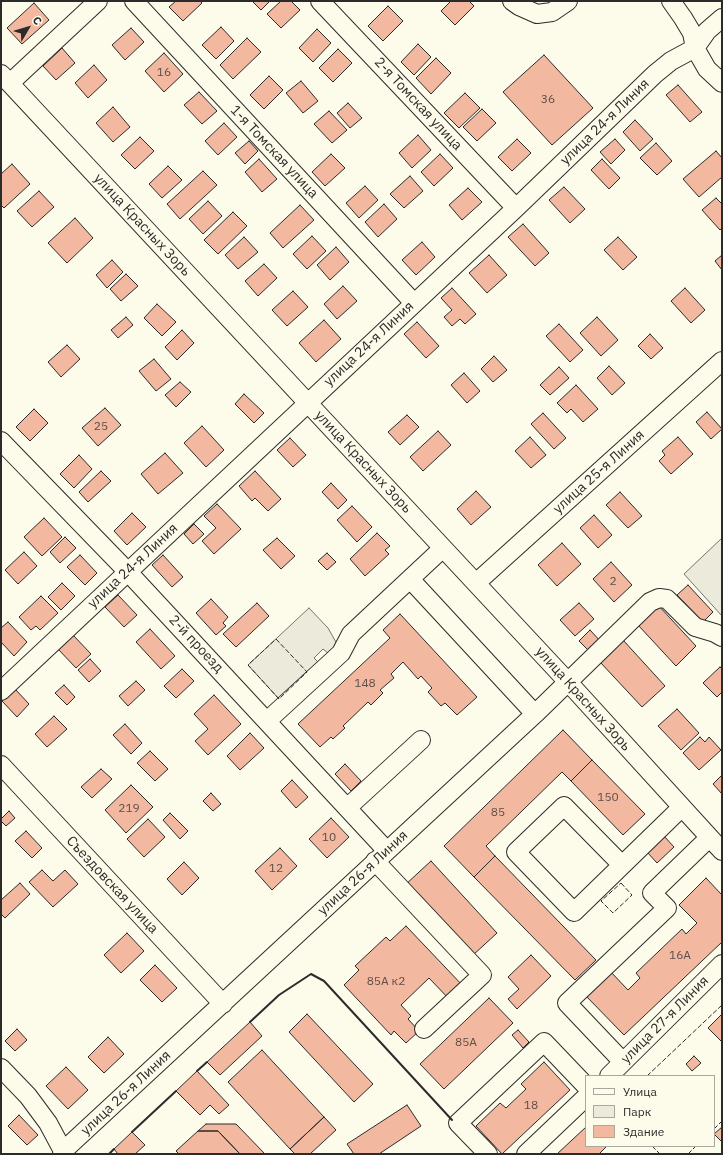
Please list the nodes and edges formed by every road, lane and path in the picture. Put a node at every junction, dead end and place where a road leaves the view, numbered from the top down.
1 (98, 1) edge
2 (134, 1) edge
3 (320, 1) edge
4 (512, 1) edge
5 (568, 1) edge
6 (670, 1) edge
7 (722, 18) edge
8 (695, 48) junction
9 (5, 79) edge
10 (722, 82) edge
11 (516, 208) junction
12 (414, 303) junction
13 (722, 361) edge
14 (307, 402) junction
15 (1, 441) edge
16 (443, 548) junction
17 (128, 572) junction
18 (410, 579) junction
19 (476, 583) junction
20 (722, 637) edge
21 (568, 682) junction
22 (1, 691) edge
23 (535, 714) junction
24 (267, 721) junction
25 (421, 740) dead end
26 (1, 765) edge
27 (347, 808) junction
28 (681, 808) junction
29 (709, 838) junction
30 (722, 851) edge
31 (381, 856) junction
32 (622, 865) junction
33 (722, 964) edge
34 (223, 1004) junction
35 (424, 1029) dead end
36 (623, 1062) junction
37 (1, 1068) edge
38 (610, 1075) edge
39 (585, 1085) edge
40 (585, 1098) edge
41 (62, 1153) edge
42 (488, 1154) edge
43 (526, 1154) edge

1 - 9 street
2 - 12 street, 1-я Томская улица
3 - 11 street, 2-я Томская улица
4 - 5 street
6 - 8 street
7 - 8 street, улица 24-я Линия
8 - 10 street
8 - 11 street, улица 24-я Линия
9 - 14 street, улица Красных Зорь
11 - 12 street, улица 24-я Линия
12 - 14 street, улица 24-я Линия
13 - 19 street, улица 25-я Линия
14 - 16 street, улица Красных Зорь
14 - 17 street, улица 24-я Линия
15 - 17 street, 2-й проезд
16 - 18 street
16 - 19 street, улица Красных Зорь
17 - 22 street, улица 24-я Линия
17 - 24 street, 2-й проезд
18 - 23 street
18 - 24 street
19 - 21 street, улица Красных Зорь
20 - 21 street, улица 26-я Линия
21 - 23 street, улица 26-я Линия
21 - 28 street, улица Красных Зорь
23 - 31 street, улица 26-я Линия
24 - 27 street, 2-й проезд
25 - 27 street
26 - 34 street, Съездовская улица
27 - 31 street, 2-й проезд
28 - 29 street, улица Красных Зорь
28 - 32 street
29 - 30 street, улица Красных Зорь
29 - 36 street
31 - 34 street, улица 26-я Линия
31 - 35 street, 2-й проезд
32 - 32 street
33 - 36 street, улица 27-я Линия
34 - 41 street, улица 26-я Линия
36 - 38 street, улица 27-я Линия
37 - 41 street
39 - 42 street
40 - 43 street

